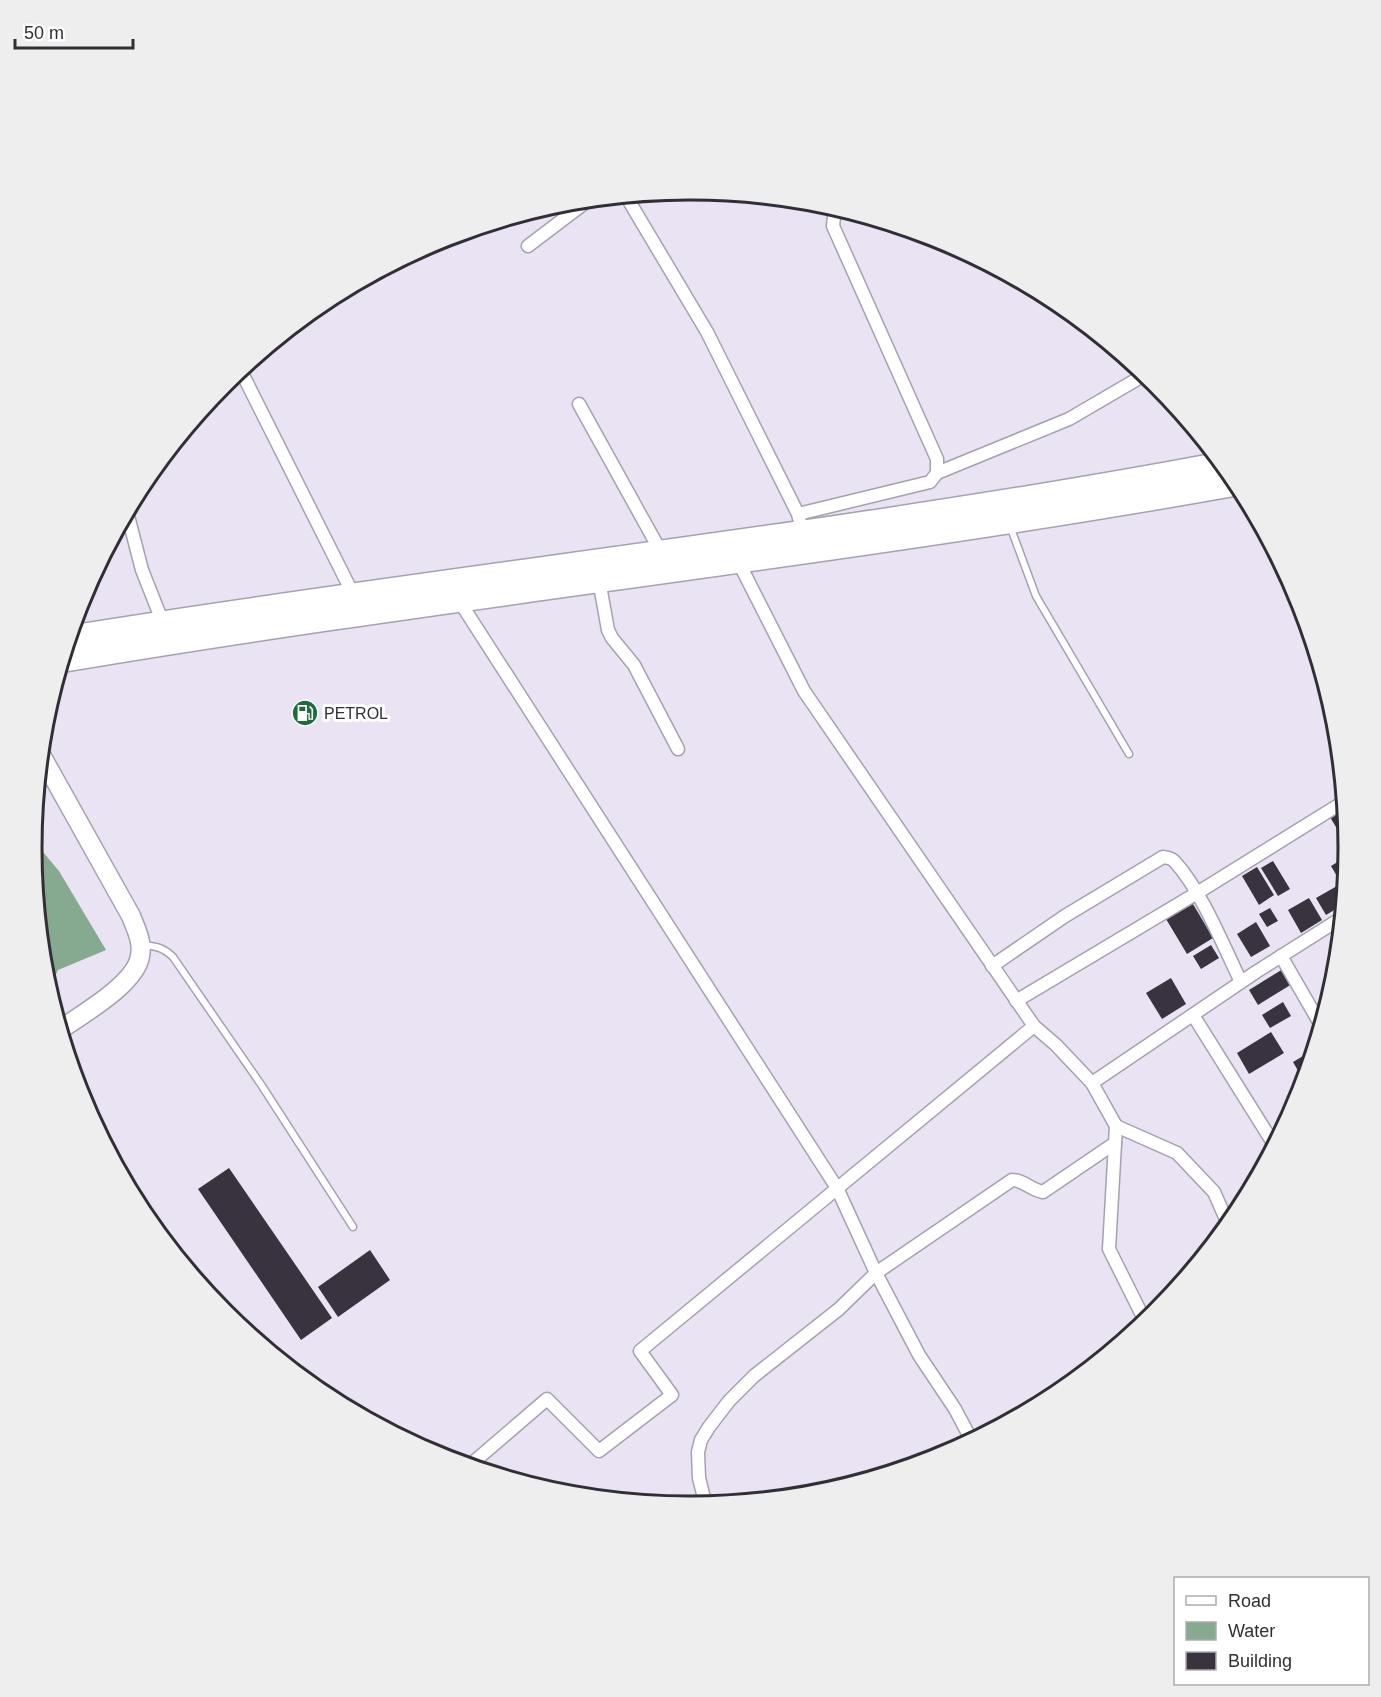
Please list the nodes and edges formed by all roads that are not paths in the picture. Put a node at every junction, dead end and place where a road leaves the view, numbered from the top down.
1 (630, 203) edge
2 (575, 210) edge
3 (834, 216) edge
4 (528, 246) dead end
5 (245, 378) edge
6 (1137, 379) edge
7 (579, 404) dead end
8 (1214, 466) edge
9 (937, 473) junction
10 (1228, 485) edge
11 (1009, 522) junction
12 (130, 523) edge
13 (804, 533) junction
14 (661, 552) junction
15 (738, 561) junction
16 (599, 580) junction
17 (453, 591) junction
18 (353, 594) junction
19 (164, 623) junction
20 (77, 637) edge
21 (71, 658) edge
22 (678, 749) dead end
23 (1129, 754) dead end
24 (48, 767) edge
25 (1338, 805) edge
26 (1197, 893) junction
27 (1334, 923) edge
28 (141, 945) junction
29 (1281, 956) junction
30 (993, 966) junction
31 (1240, 982) junction
32 (1016, 1001) junction
33 (1193, 1015) junction
34 (1317, 1018) edge
35 (67, 1025) edge
36 (1034, 1026) junction
37 (1092, 1083) junction
38 (1116, 1126) junction
39 (1270, 1138) edge
40 (1115, 1143) junction
41 (837, 1188) junction
42 (1225, 1216) edge
43 (353, 1227) dead end
44 (876, 1273) junction
45 (1142, 1314) edge
46 (968, 1434) edge
47 (476, 1461) edge
48 (704, 1497) edge

1 - 13 street
2 - 4 street
3 - 9 street
5 - 18 street
6 - 9 street
7 - 14 street
8 - 13 highway
9 - 13 street
10 - 11 highway
11 - 13 highway
11 - 23 lane
12 - 19 street
13 - 14 highway
13 - 15 highway
14 - 17 highway
15 - 16 highway
15 - 30 street
16 - 17 highway
16 - 22 street
17 - 18 highway
17 - 21 highway
17 - 41 street
18 - 19 highway
19 - 20 highway
24 - 28 main road
25 - 26 street
26 - 30 street
26 - 31 street
26 - 32 street
27 - 29 street
28 - 35 main road
28 - 43 lane
29 - 31 street
29 - 34 street
30 - 32 street
31 - 33 street
32 - 36 street
33 - 37 street
33 - 39 street
36 - 37 street
36 - 41 street
37 - 38 street
38 - 40 street
38 - 42 street
40 - 44 street
40 - 45 street
41 - 44 street
41 - 47 street
44 - 46 street
44 - 48 street

